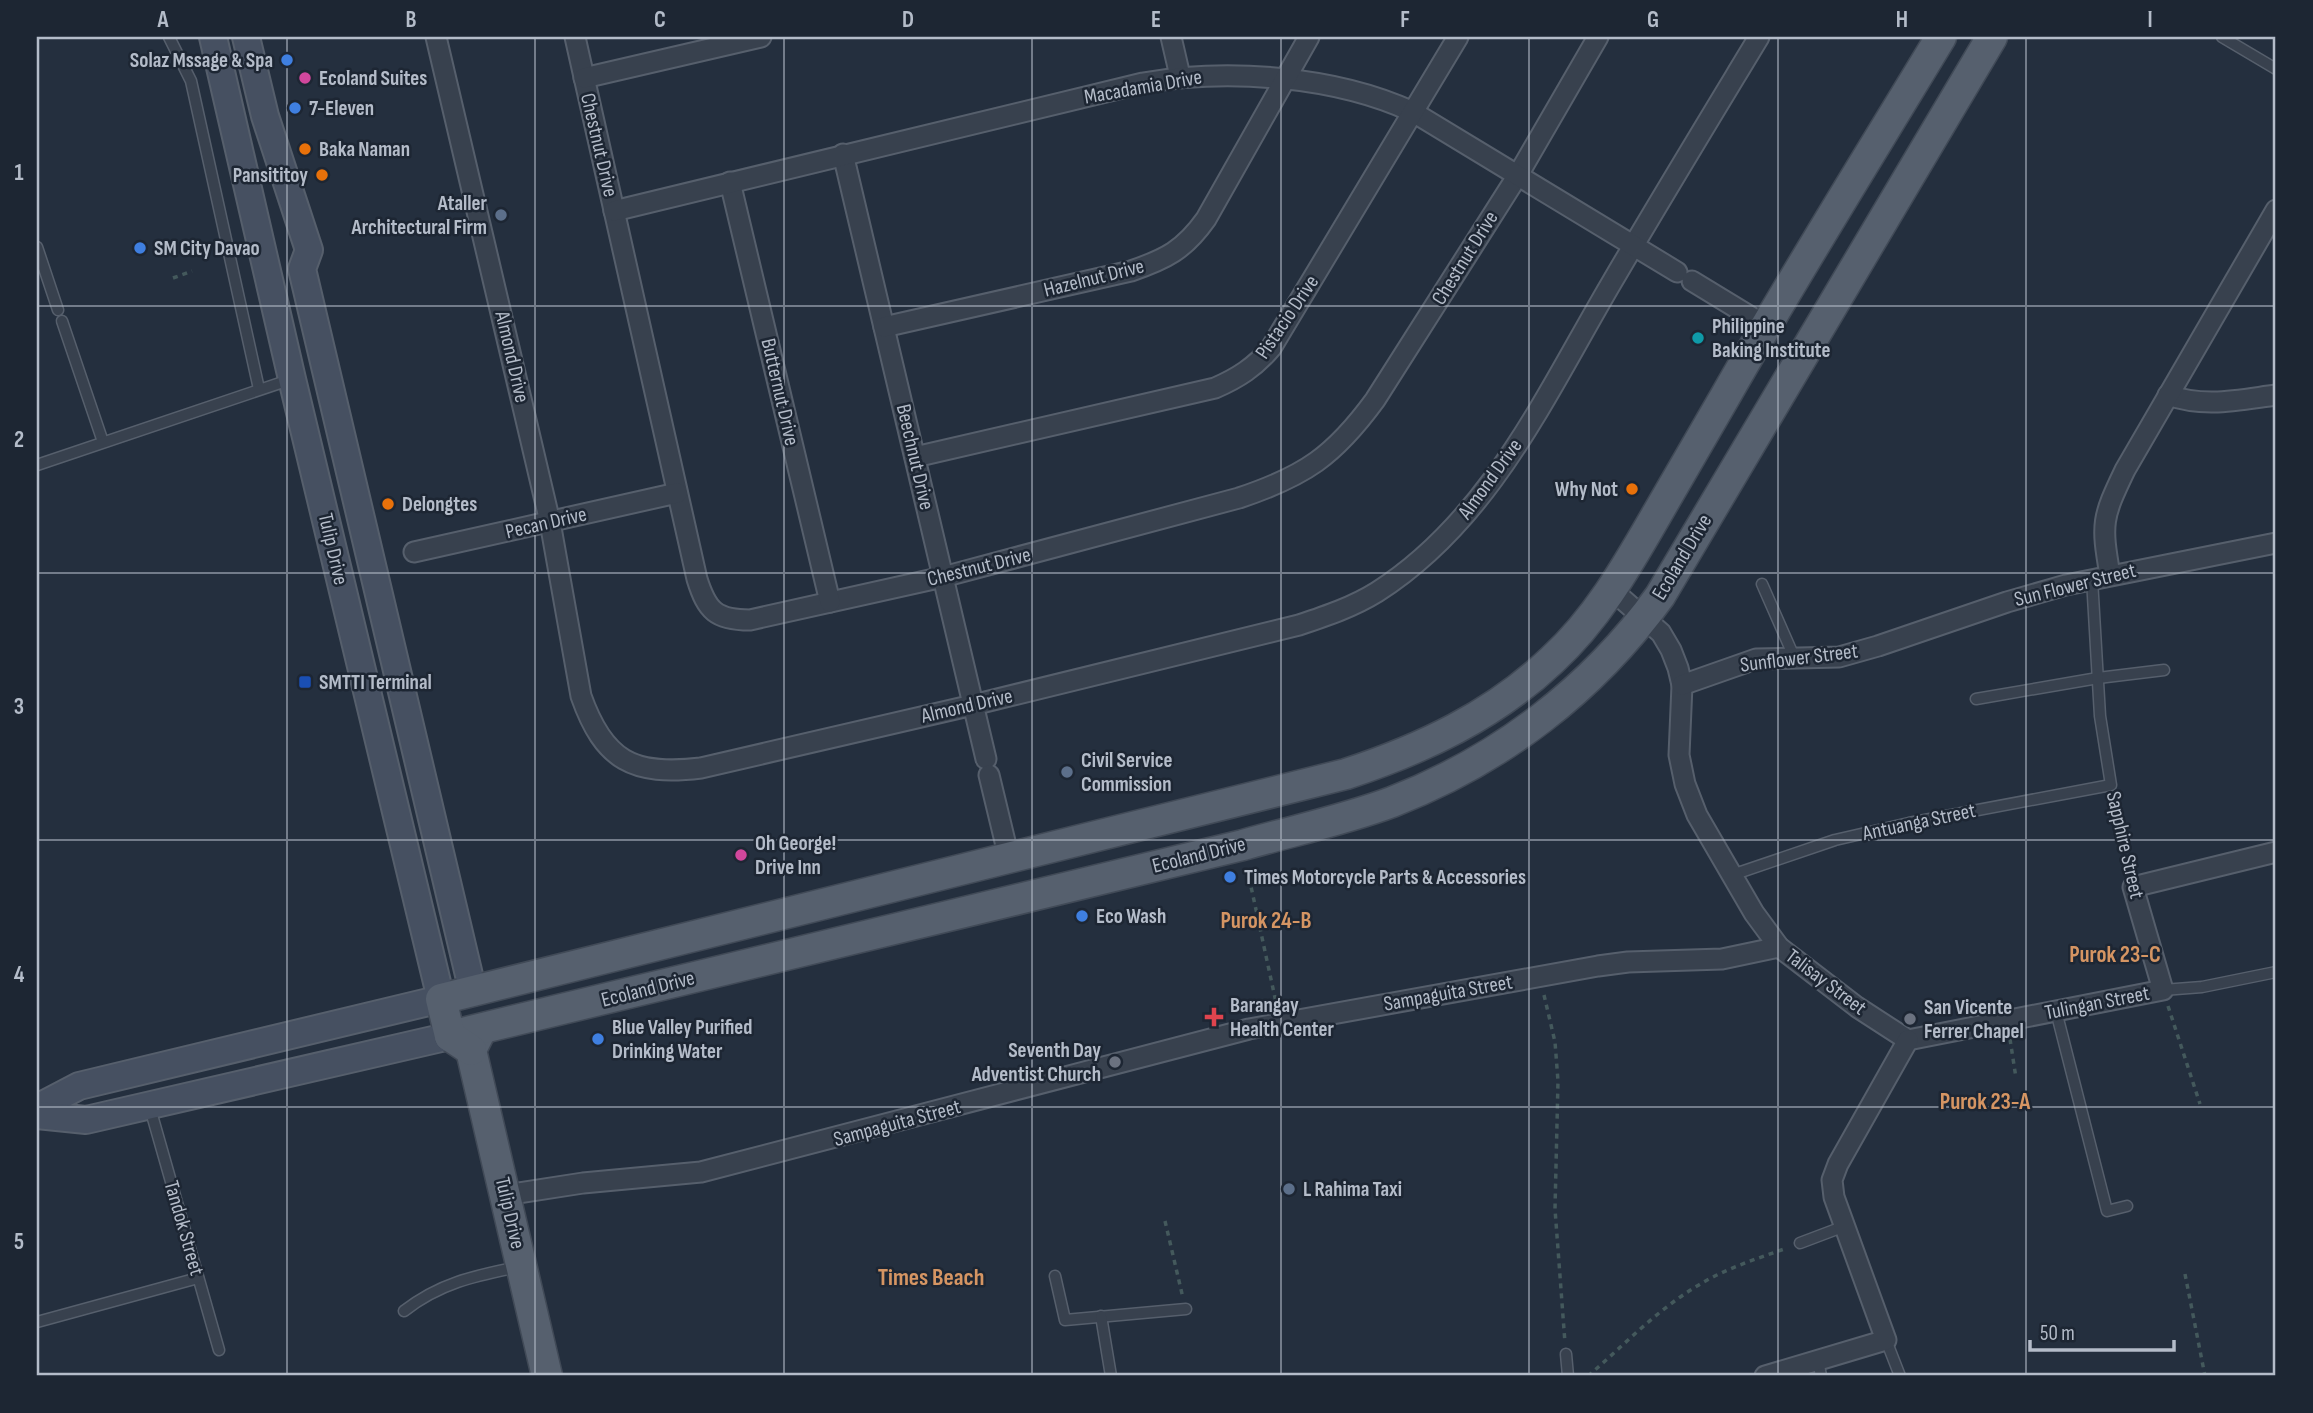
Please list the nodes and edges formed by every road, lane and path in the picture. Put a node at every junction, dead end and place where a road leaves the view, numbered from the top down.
1 (169, 37) edge
2 (213, 37) edge
3 (247, 37) edge
4 (436, 37) edge
5 (575, 37) edge
6 (761, 37) edge
7 (1171, 37) edge
8 (1309, 37) edge
9 (1458, 37) edge
10 (1598, 37) edge
11 (1759, 37) edge
12 (1941, 37) edge
13 (1993, 37) edge
14 (2222, 37) edge
15 (2276, 69) edge
16 (1180, 76) junction
17 (584, 78) junction
18 (1286, 80) junction
19 (1413, 112) junction
20 (265, 116) junction
21 (234, 123) junction
22 (843, 154) junction
23 (1518, 175) junction
24 (730, 182) junction
25 (2276, 210) edge
26 (614, 211) junction
27 (2269, 239) edge
28 (1633, 246) junction
29 (37, 247) edge
30 (192, 271) dead end
31 (173, 278) dead end
32 (58, 310) dead end
33 (62, 321) dead end
34 (1766, 326) junction
35 (884, 327) junction
36 (326, 370) junction
37 (292, 379) junction
38 (259, 389) junction
39 (2276, 395) edge
40 (2168, 396) junction
41 (103, 442) junction
42 (915, 457) junction
43 (37, 465) edge
44 (677, 493) junction
45 (362, 521) junction
46 (551, 522) junction
47 (328, 529) junction
48 (2276, 542) edge
49 (414, 552) dead end
50 (943, 577) junction
51 (2101, 577) junction
52 (1762, 584) dead end
53 (1612, 590) junction
54 (830, 602) junction
55 (383, 608) junction
56 (349, 616) junction
57 (1644, 618) junction
58 (1878, 646) joint
59 (1795, 660) junction
60 (2164, 670) dead end
61 (2098, 678) junction
62 (1682, 685) junction
63 (1976, 699) dead end
64 (973, 705) junction
65 (2111, 785) junction
66 (1243, 845) junction
67 (2276, 852) edge
68 (1009, 859) junction
69 (1732, 875) junction
70 (2133, 887) junction
71 (1779, 947) junction
72 (2276, 972) edge
73 (1539, 976) junction
74 (2163, 990) junction
75 (473, 992) junction
76 (441, 999) junction
77 (2056, 1011) junction
78 (2007, 1021) junction
79 (1280, 1023) junction
80 (467, 1039) junction
81 (1908, 1040) junction
82 (2016, 1078) dead end
83 (2200, 1104) dead end
84 (149, 1105) junction
85 (37, 1108) edge
86 (37, 1115) edge
87 (506, 1195) junction
88 (2127, 1206) dead end
89 (1165, 1221) dead end
90 (1845, 1226) junction
91 (1800, 1243) joint
92 (522, 1266) junction
93 (2185, 1274) dead end
94 (1055, 1276) dead end
95 (198, 1278) junction
96 (1186, 1308) joint
97 (404, 1311) dead end
98 (1101, 1316) junction
99 (37, 1322) edge
100 (1886, 1340) junction
101 (219, 1350) dead end
102 (1566, 1354) joint
103 (1819, 1368) edge
104 (547, 1376) edge
105 (1111, 1376) edge
106 (1568, 1376) edge
107 (1588, 1376) edge
108 (1765, 1376) edge
109 (1900, 1376) edge
110 (2205, 1376) edge

1 - 38 lane
2 - 21 main road, Tulip Drive
3 - 20 main road, Tulip Drive
4 - 46 street, Almond Drive
5 - 17 street, Chestnut Drive
6 - 17 street
7 - 16 street
8 - 18 street, Hazelnut Drive
9 - 19 street, Pistacio Drive
10 - 23 street, Chestnut Drive
11 - 28 street, Almond Drive
12 - 34 main road, Ecoland Drive
13 - 57 main road, Ecoland Drive
14 - 15 lane
16 - 18 street, Macadamia Drive
16 - 22 street, Macadamia Drive
17 - 26 street, Chestnut Drive
18 - 19 street, Macadamia Drive
18 - 35 street, Hazelnut Drive
19 - 23 street, Macadamia Drive
19 - 42 street, Pistacio Drive
20 - 21 main road
20 - 36 main road, Tulip Drive
21 - 37 main road, Tulip Drive
22 - 24 street, Macadamia Drive
22 - 35 street, Beechnut Drive
23 - 28 street, Macadamia Drive
23 - 50 street, Chestnut Drive
24 - 26 street, Macadamia Drive
24 - 54 street, Butternut Drive
25 - 27 street, Sapphire Street
26 - 44 street, Chestnut Drive
27 - 40 street, Sapphire Street
28 - 34 street, Macadamia Drive
28 - 64 street, Almond Drive
29 - 32 lane
30 - 31 path
33 - 41 lane
34 - 53 main road, Ecoland Drive
35 - 42 street, Beechnut Drive
36 - 37 main road
36 - 45 main road, Tulip Drive
37 - 38 lane
37 - 47 main road, Tulip Drive
38 - 41 lane
39 - 40 street
40 - 51 street, Sapphire Street
41 - 43 lane
42 - 50 street, Beechnut Drive
44 - 46 street, Pecan Drive
44 - 54 street, Chestnut Drive
45 - 47 main road
45 - 55 main road, Tulip Drive
46 - 49 street, Pecan Drive
46 - 64 street, Almond Drive
47 - 56 main road, Tulip Drive
48 - 51 street, Sun Flower Street
50 - 54 street, Chestnut Drive
50 - 64 street, Beechnut Drive
51 - 58 street, Sun Flower Street
51 - 61 lane, Sapphire Street
52 - 59 lane
53 - 57 street, Talisay Street
53 - 68 main road, Ecoland Drive
55 - 56 main road
55 - 75 main road, Tulip Drive
56 - 76 main road, Tulip Drive
57 - 62 street, Talisay Street
57 - 66 main road, Ecoland Drive
58 - 59 street, Sunflower Street
59 - 62 street, Sunflower Street
60 - 61 lane
61 - 63 lane
61 - 65 lane, Sapphire Street
62 - 69 street, Talisay Street
64 - 68 street, Beechnut Drive
65 - 69 lane, Antuanga Street
65 - 70 path, Sapphire Street
66 - 79 path
66 - 80 main road, Ecoland Drive
67 - 70 street
68 - 75 main road, Ecoland Drive
69 - 71 street, Talisay Street
70 - 74 street, Sapphire Street
71 - 73 street, Sampaguita Street
71 - 81 street, Talisay Street
72 - 74 lane
73 - 79 street, Sampaguita Street
73 - 102 path
74 - 77 street, Tulingan Street
74 - 83 path
75 - 76 main road, Ecoland Drive
75 - 80 main road, Tulip Drive
76 - 80 main road, Tulip Drive
76 - 85 main road, Ecoland Drive
77 - 78 street, Tulingan Street
77 - 88 lane
78 - 81 street, Tulingan Street
78 - 82 path
79 - 87 street, Sampaguita Street
80 - 84 main road, Ecoland Drive
80 - 87 main road, Tulip Drive
81 - 90 street
84 - 86 main road, Ecoland Drive
84 - 95 lane, Tandok Street
87 - 92 main road, Tulip Drive
89 - 96 path
90 - 91 lane
90 - 100 street
91 - 107 path
92 - 97 lane
92 - 104 main road, Tulip Drive
93 - 110 path
94 - 98 lane
95 - 99 lane
95 - 101 lane, Tandok Street
96 - 98 lane
98 - 105 lane
100 - 103 street
100 - 109 lane
102 - 106 lane
103 - 108 street

